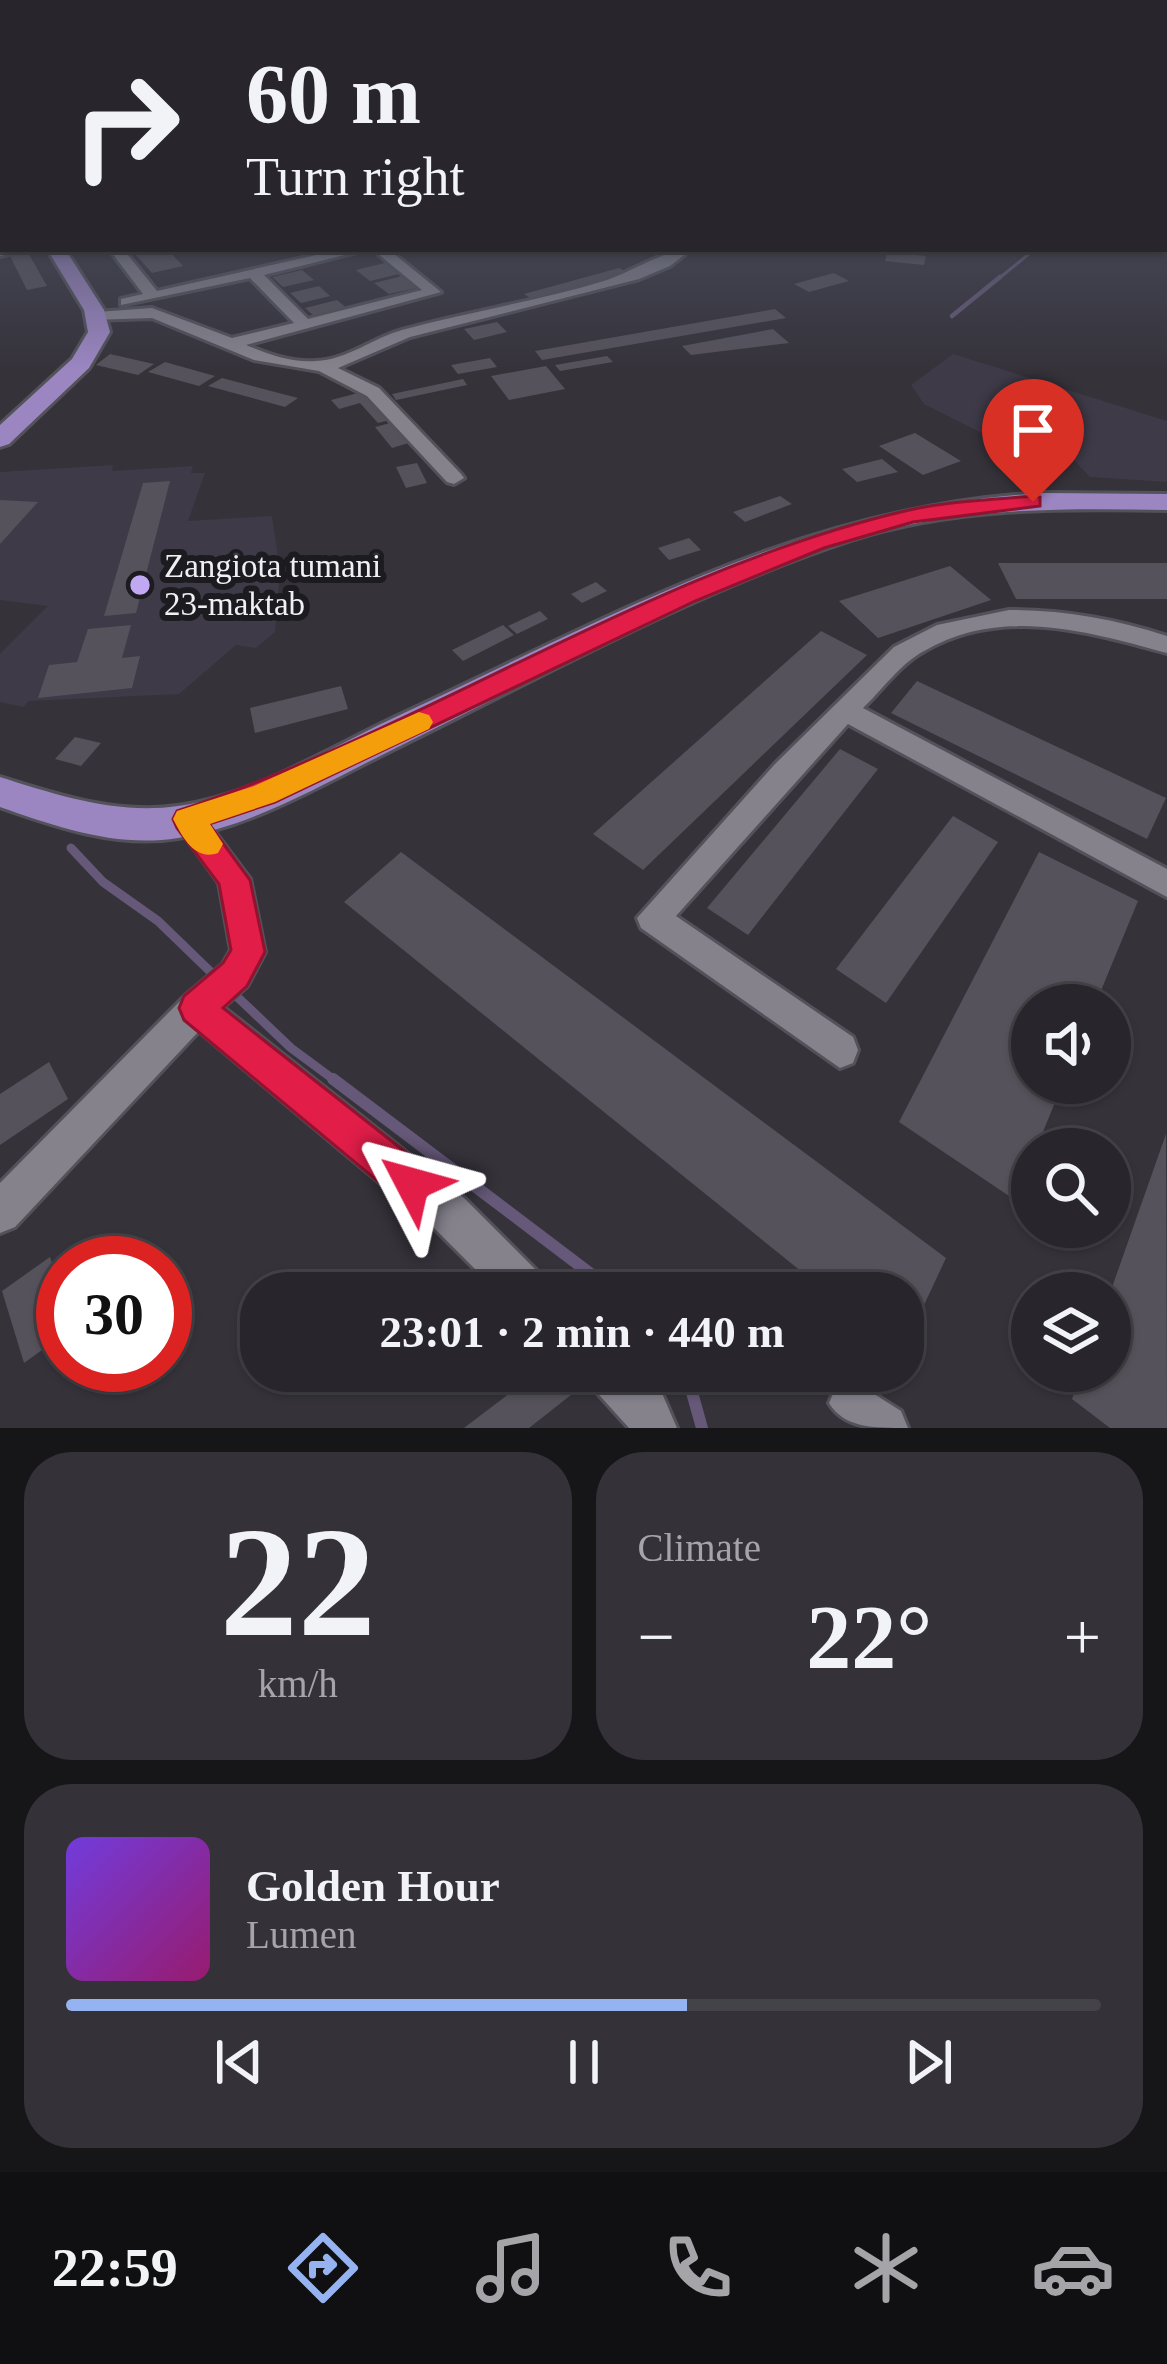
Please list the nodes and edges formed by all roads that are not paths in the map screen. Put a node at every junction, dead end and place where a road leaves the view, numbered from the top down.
1 (58, 252) edge
2 (118, 252) edge
3 (280, 252) edge
4 (349, 252) edge
5 (383, 252) edge
6 (680, 252) edge
7 (295, 264) junction
8 (254, 274) junction
9 (153, 296) junction
10 (96, 313) junction
11 (305, 325) junction
12 (225, 345) junction
13 (323, 367) junction
14 (0, 439) edge
15 (454, 478) dead end
16 (1167, 502) edge
17 (1167, 645) edge
18 (844, 710) junction
19 (0, 792) edge
20 (188, 819) junction
21 (1167, 884) edge
22 (215, 993) junction
23 (840, 1050) dead end
24 (0, 1212) edge
25 (508, 1272) edge
26 (630, 1392) edge
27 (652, 1428) edge

1 - 10 main road
2 - 9 street
3 - 7 street
4 - 7 street
5 - 11 street
6 - 13 street
7 - 8 street
8 - 9 street
8 - 11 street
9 - 10 street
10 - 12 street
10 - 14 main road
11 - 12 street
12 - 13 street
13 - 15 street
16 - 20 main road
17 - 18 street
18 - 21 street
18 - 23 street
19 - 20 main road
20 - 22 street
22 - 24 street
22 - 25 street
26 - 27 street

